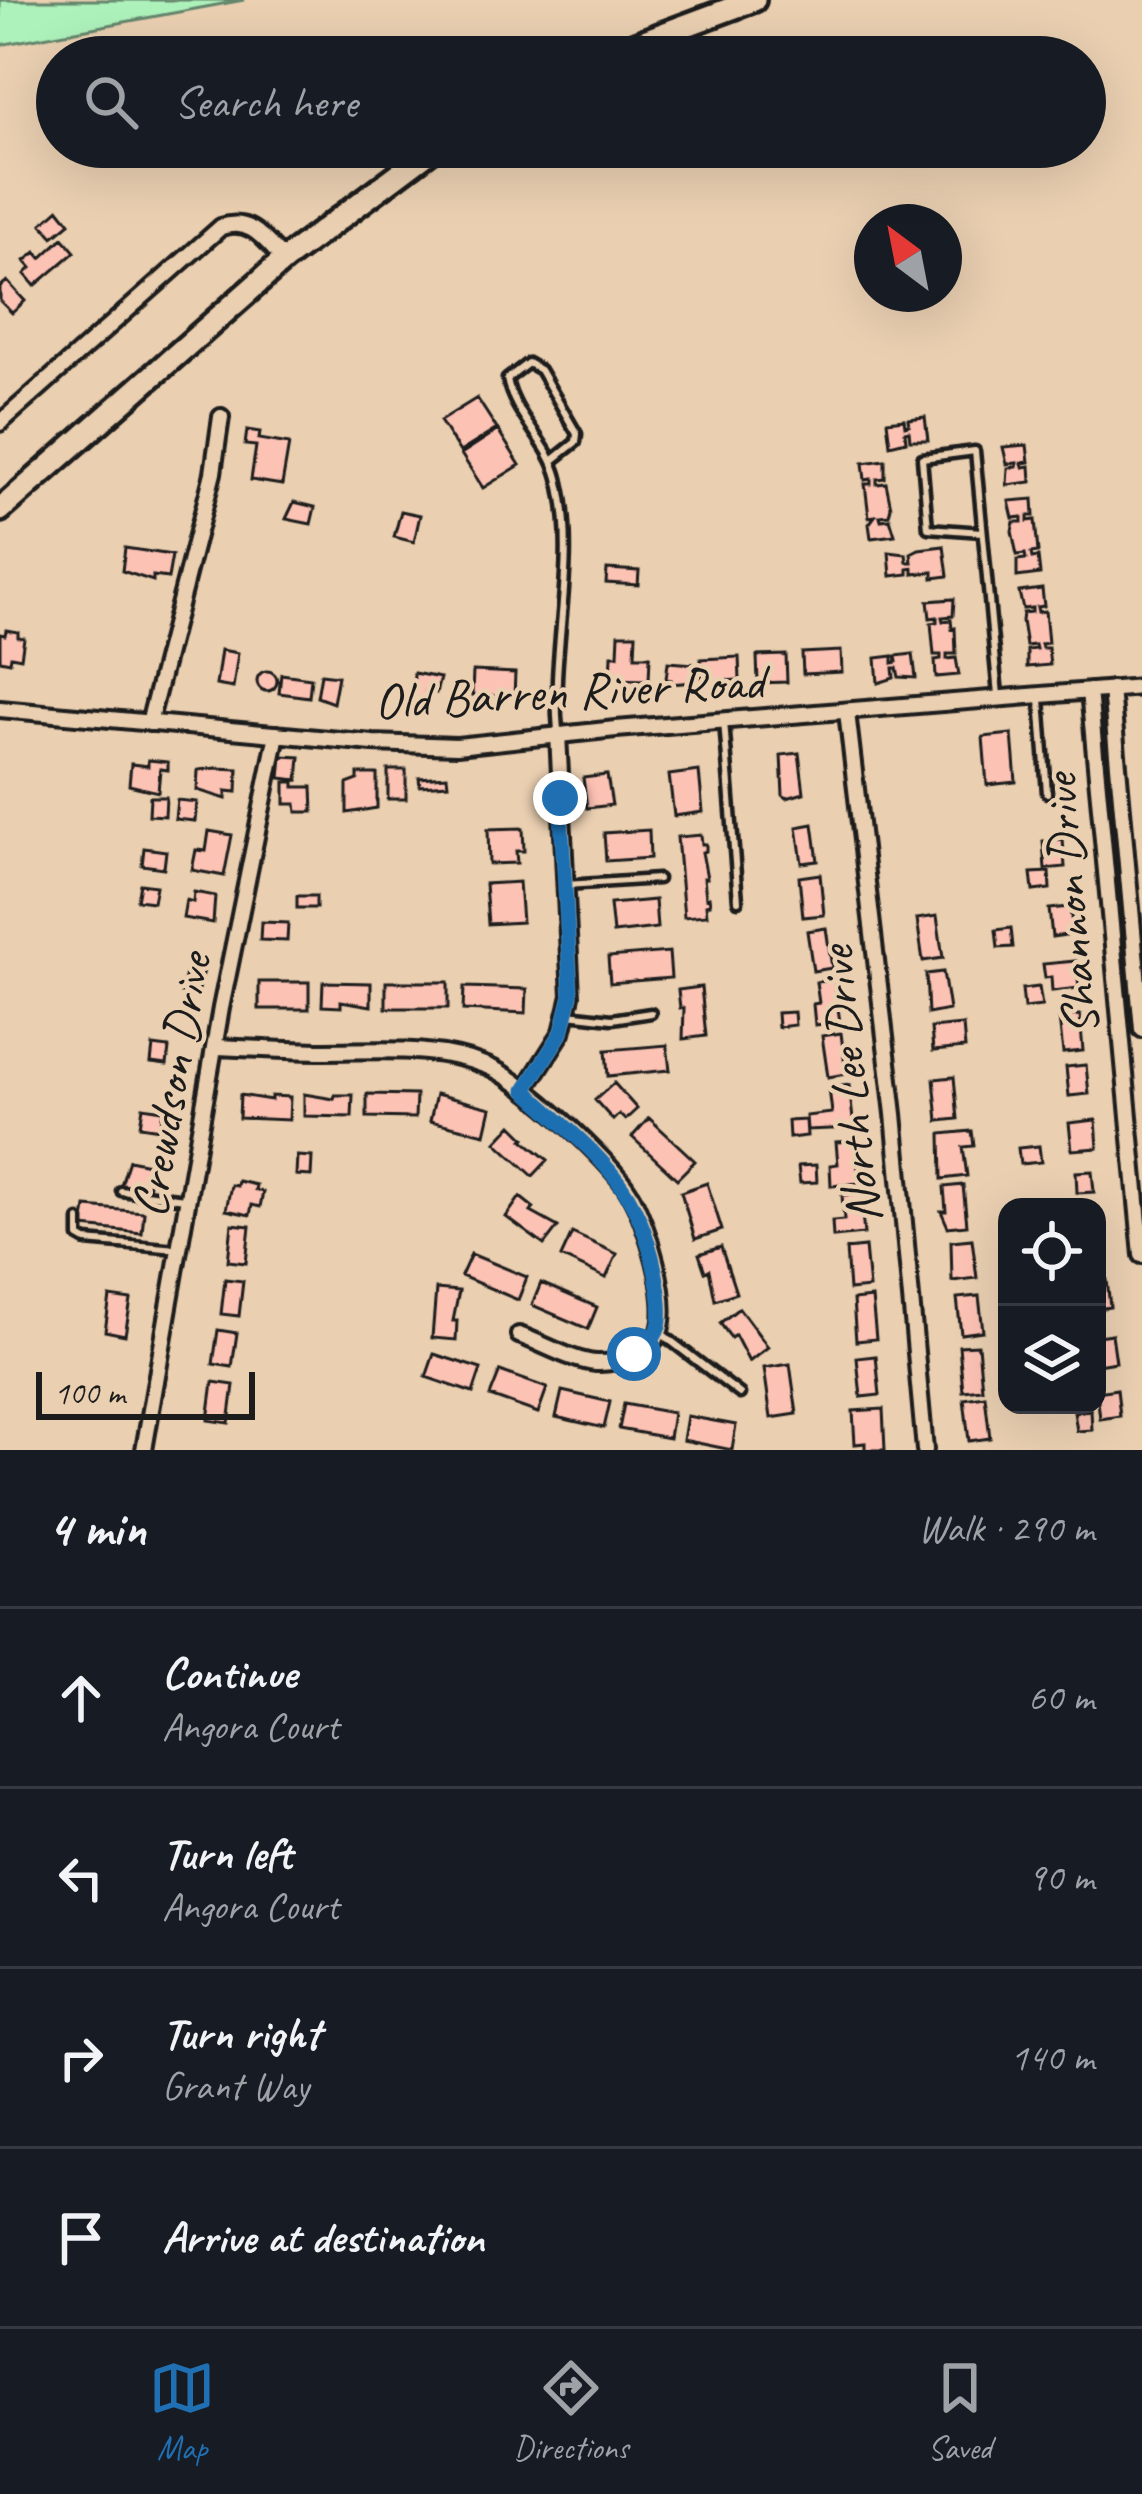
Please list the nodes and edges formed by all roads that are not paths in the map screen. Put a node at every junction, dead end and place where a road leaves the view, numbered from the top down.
1 (754, 0) edge
2 (657, 36) edge
3 (404, 168) edge
4 (284, 260) junction
5 (220, 416) dead end
6 (0, 422) edge
7 (552, 461) junction
8 (0, 509) edge
9 (982, 532) junction
10 (1142, 687) edge
11 (1111, 689) junction
12 (1089, 691) junction
13 (1040, 695) junction
14 (998, 698) junction
15 (0, 709) edge
16 (847, 712) junction
17 (149, 722) junction
18 (724, 722) junction
19 (277, 734) junction
20 (558, 734) junction
21 (1046, 793) dead end
22 (1123, 840) junction
23 (1102, 842) junction
24 (658, 879) dead end
25 (566, 885) junction
26 (739, 901) dead end
27 (1140, 990) edge
28 (1117, 992) junction
29 (651, 1013) dead end
30 (568, 1014) junction
31 (1142, 1029) edge
32 (214, 1047) junction
33 (525, 1090) junction
34 (121, 1191) dead end
35 (1139, 1198) edge
36 (189, 1199) junction
37 (79, 1220) dead end
38 (180, 1249) junction
39 (1142, 1255) edge
40 (659, 1332) junction
41 (519, 1334) dead end
42 (740, 1394) dead end
43 (144, 1450) edge
44 (925, 1450) edge

1 - 2 main road
3 - 4 main road
4 - 6 street
4 - 8 main road
5 - 17 street
7 - 7 lane
7 - 20 lane
9 - 9 lane
9 - 14 lane
10 - 11 street, Old Barren River Road
11 - 12 street, Old Barren River Road
11 - 22 street, Shannon Drive
12 - 13 street, Old Barren River Road
12 - 23 street, Shannon Drive
13 - 14 street, Old Barren River Road
13 - 21 lane
14 - 16 street, Old Barren River Road
15 - 17 street, Old Barren River Road
16 - 18 street, Old Barren River Road
16 - 44 street, North Lee Drive
17 - 19 street, Old Barren River Road
18 - 20 street, Old Barren River Road
18 - 26 lane
19 - 20 street, Old Barren River Road
19 - 32 street, Crewdson Drive
20 - 25 street
22 - 23 street
22 - 27 street, Shannon Drive
23 - 28 street, Shannon Drive
24 - 25 lane
25 - 30 street
27 - 28 street
27 - 31 street, Shannon Drive
28 - 35 street, Shannon Drive
29 - 30 lane
30 - 33 street
32 - 33 street
32 - 36 street, Crewdson Drive
33 - 40 street
34 - 36 lane
35 - 39 street, Shannon Drive
36 - 38 street, Crewdson Drive
37 - 38 lane
38 - 43 street, Crewdson Drive
40 - 41 street
40 - 42 lane

